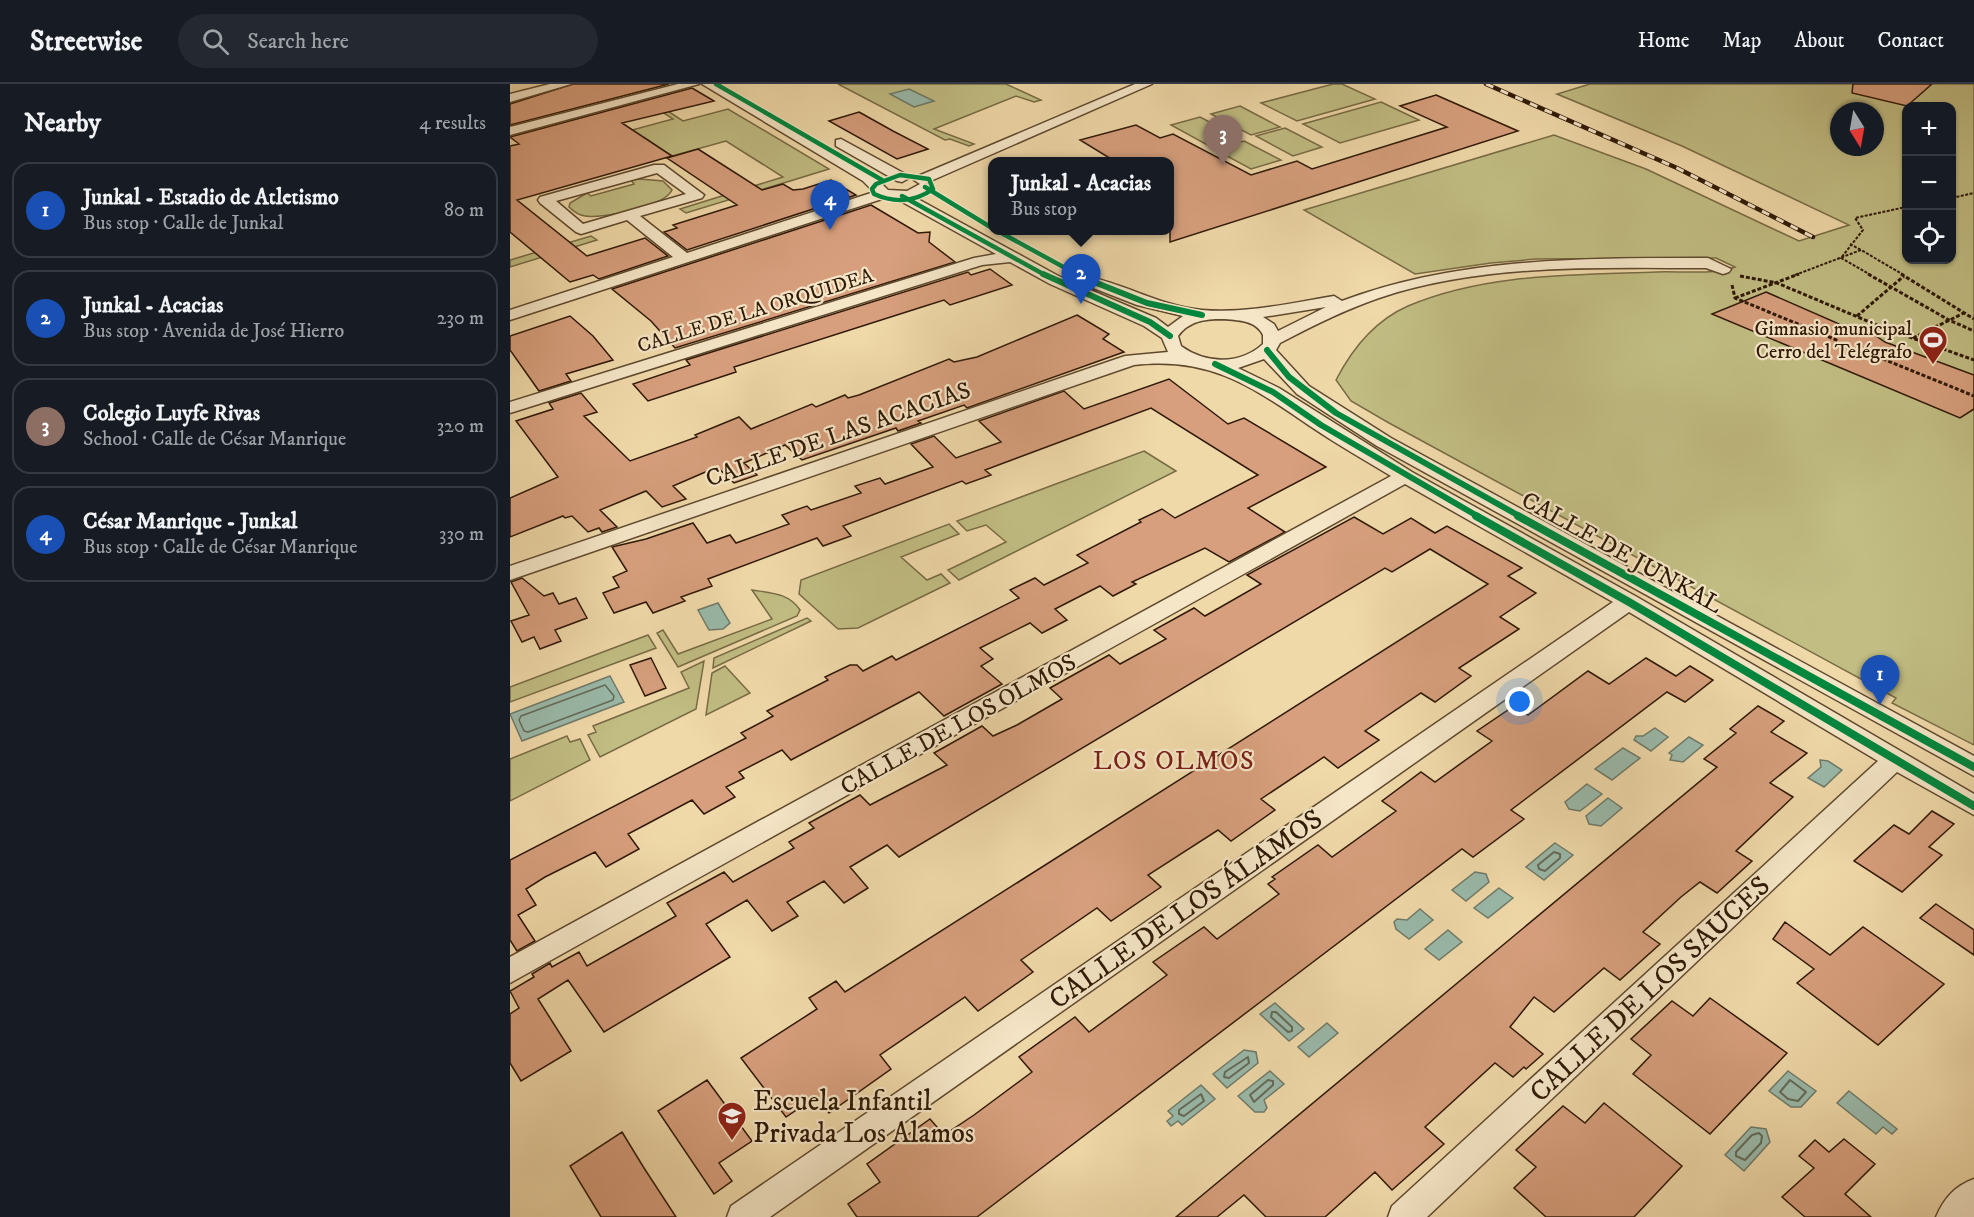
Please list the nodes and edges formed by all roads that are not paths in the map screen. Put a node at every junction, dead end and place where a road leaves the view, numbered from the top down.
1 (565, 84) edge
2 (693, 84) edge
3 (708, 84) edge
4 (737, 84) edge
5 (1146, 84) edge
6 (1110, 85) edge
7 (1126, 92) junction
8 (510, 98) edge
9 (510, 131) edge
10 (902, 178) junction
11 (923, 183) junction
12 (882, 190) junction
13 (902, 196) junction
14 (629, 215) junction
15 (988, 226) edge
16 (1003, 235) edge
17 (1013, 257) junction
18 (684, 258) junction
19 (1727, 272) road end
20 (1362, 298) junction
21 (510, 315) edge
22 (1202, 315) junction
23 (1240, 315) junction
24 (1170, 336) junction
25 (1270, 345) junction
26 (1186, 358) junction
27 (1215, 364) junction
28 (510, 408) edge
29 (1405, 476) junction
30 (510, 573) edge
31 (1629, 602) junction
32 (1894, 760) junction
33 (1974, 767) edge
34 (1974, 806) edge
35 (510, 971) edge
36 (1974, 1198) edge
37 (743, 1217) edge
38 (1404, 1217) edge
39 (1957, 1217) edge

1 - 8 street
2 - 9 street
3 - 12 street
4 - 10 street
5 - 7 street
6 - 7 street
7 - 11 street
10 - 11 street
10 - 12 street
11 - 13 street
11 - 15 street
12 - 13 street
12 - 18 street
13 - 17 street
14 - 14 street
14 - 18 street
16 - 22 street
17 - 24 street
17 - 28 street, CALLE DE LA ORQUIDEA
18 - 21 street
19 - 20 street
20 - 23 street
20 - 25 street
22 - 23 street
22 - 24 street
23 - 25 street, CALLE DE JUNKAL
24 - 26 street
25 - 27 street
25 - 33 street, CALLE DE JUNKAL
26 - 27 street, CALLE DE LAS ACACIAS
26 - 30 street, CALLE DE LAS ACACIAS
27 - 29 street, CALLE DE JUNKAL
29 - 31 street, CALLE DE JUNKAL
29 - 35 street, CALLE DE LOS OLMOS
31 - 32 street, CALLE DE JUNKAL
31 - 37 street, CALLE DE LOS ÁLAMOS
32 - 34 street, CALLE DE JUNKAL
32 - 38 street, CALLE DE LOS SAUCES
36 - 39 street

